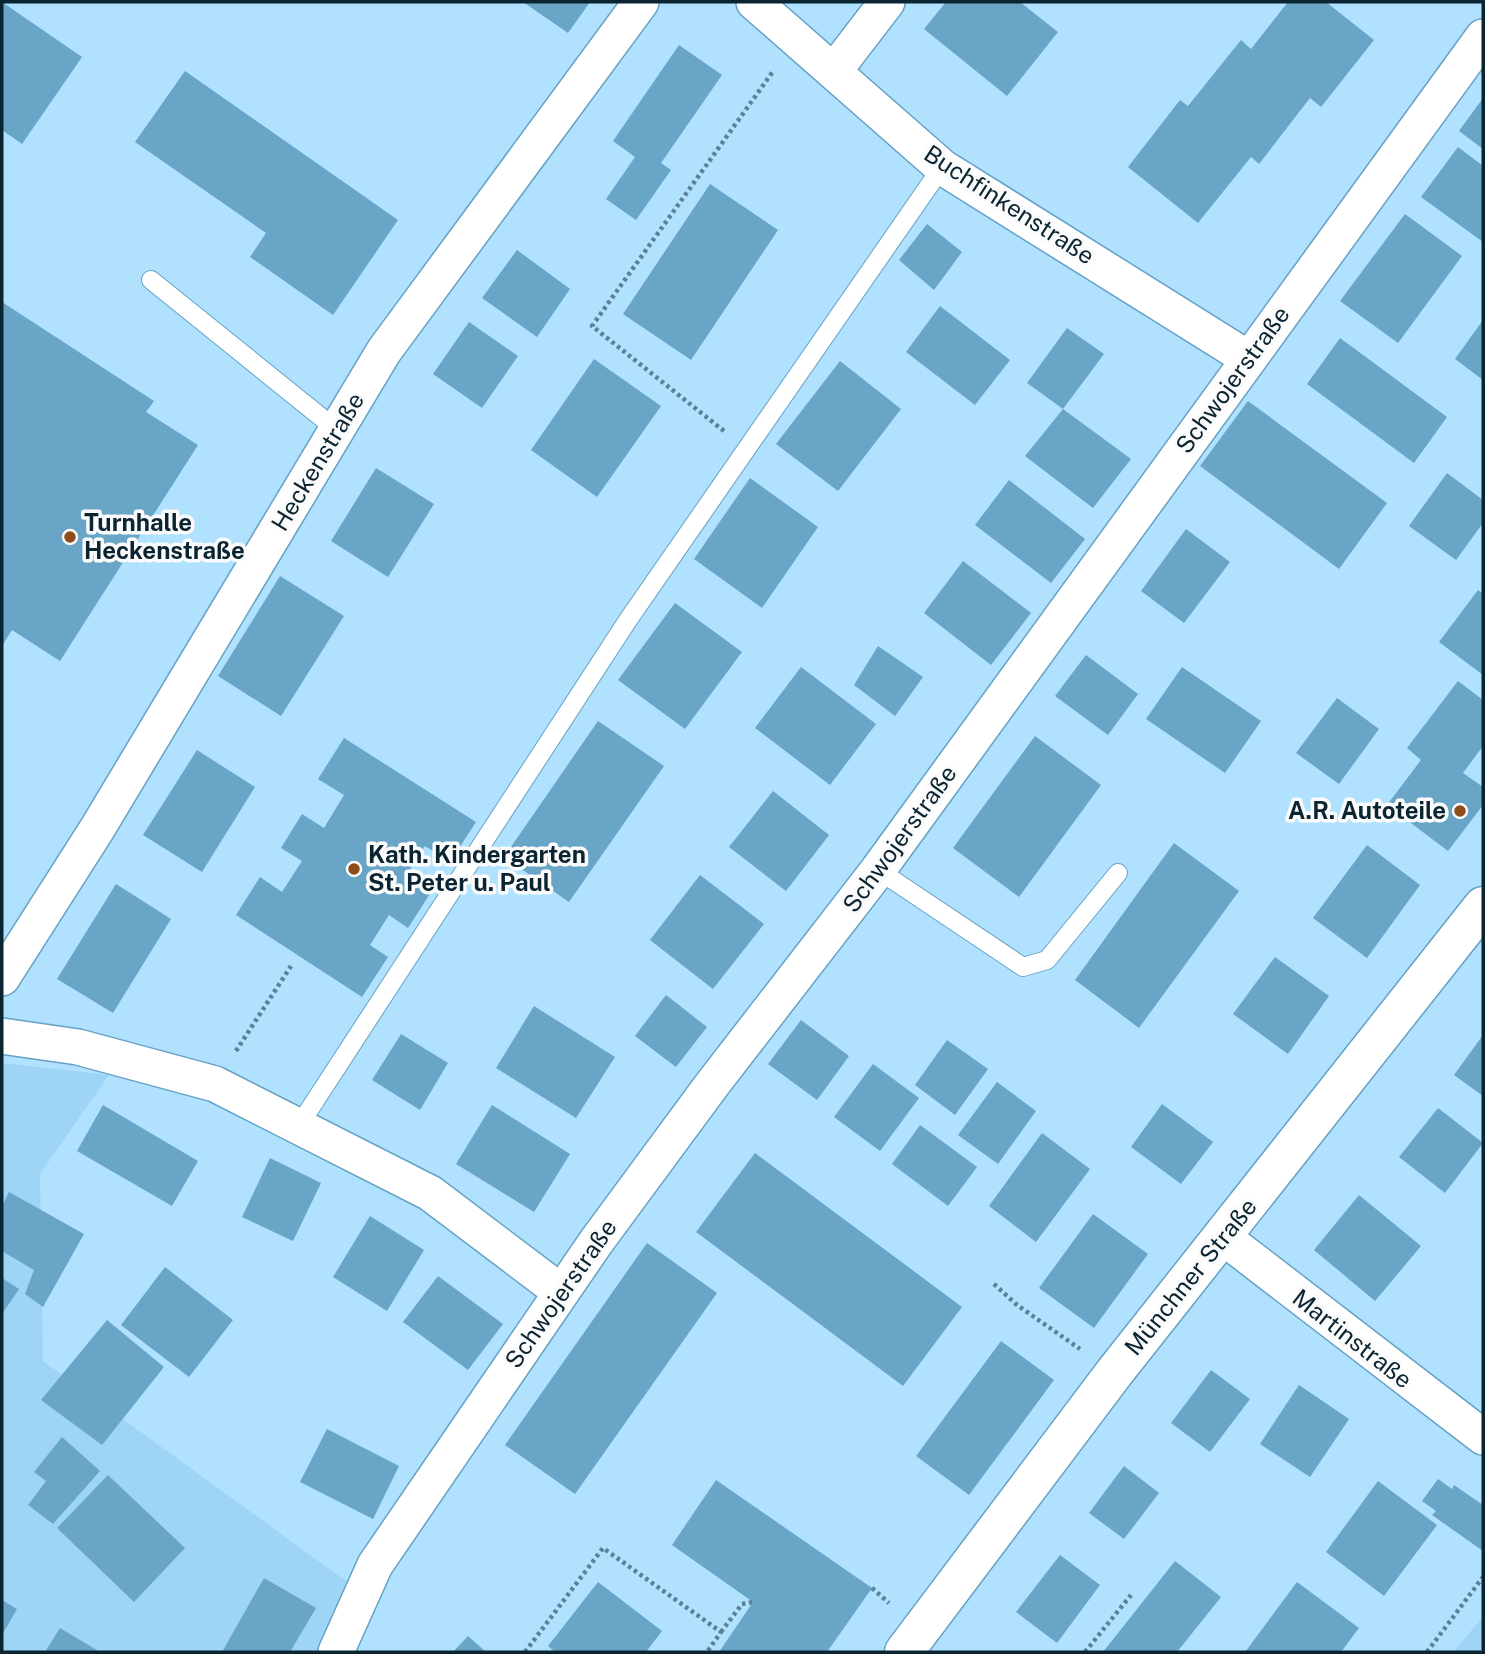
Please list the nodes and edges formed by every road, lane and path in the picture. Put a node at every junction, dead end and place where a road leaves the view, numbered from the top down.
1 (641, 2) edge
2 (754, 2) edge
3 (887, 2) edge
4 (1483, 37) edge
5 (796, 38) junction
6 (834, 71) junction
7 (942, 167) junction
8 (151, 279) dead end
9 (1249, 359) junction
10 (337, 430) junction
11 (747, 449) junction
12 (878, 870) junction
13 (1118, 873) dead end
14 (1483, 906) edge
15 (291, 966) dead end
16 (2, 978) edge
17 (2, 1035) edge
18 (215, 1084) junction
19 (298, 1127) junction
20 (1223, 1237) junction
21 (994, 1284) dead end
22 (561, 1292) junction
23 (1114, 1373) junction
24 (1483, 1437) edge
25 (1483, 1577) edge
26 (1131, 1595) dead end
27 (753, 1602) dead end
28 (722, 1632) junction
29 (336, 1652) edge
30 (525, 1652) edge
31 (707, 1652) edge
32 (904, 1652) edge
33 (1085, 1652) edge
34 (1427, 1652) edge

1 - 10 street, Heckenstraße
2 - 5 street, Buchfinkenstraße
3 - 6 street
4 - 9 street, Schwojerstraße
5 - 6 street, Buchfinkenstraße
5 - 11 path
6 - 7 street, Buchfinkenstraße
7 - 9 street, Buchfinkenstraße
7 - 11 lane
8 - 10 lane
9 - 12 street, Schwojerstraße
10 - 16 street, Heckenstraße
11 - 19 lane
12 - 13 lane
12 - 22 street, Schwojerstraße
14 - 20 main road, Münchner Straße
15 - 18 path
17 - 18 street
18 - 19 street
19 - 22 street
20 - 23 main road, Münchner Straße
20 - 24 street, Martinstraße
21 - 23 path
22 - 29 street, Schwojerstraße
23 - 32 main road, Münchner Straße
25 - 34 path
26 - 33 path
27 - 28 path
28 - 30 path
28 - 31 path

